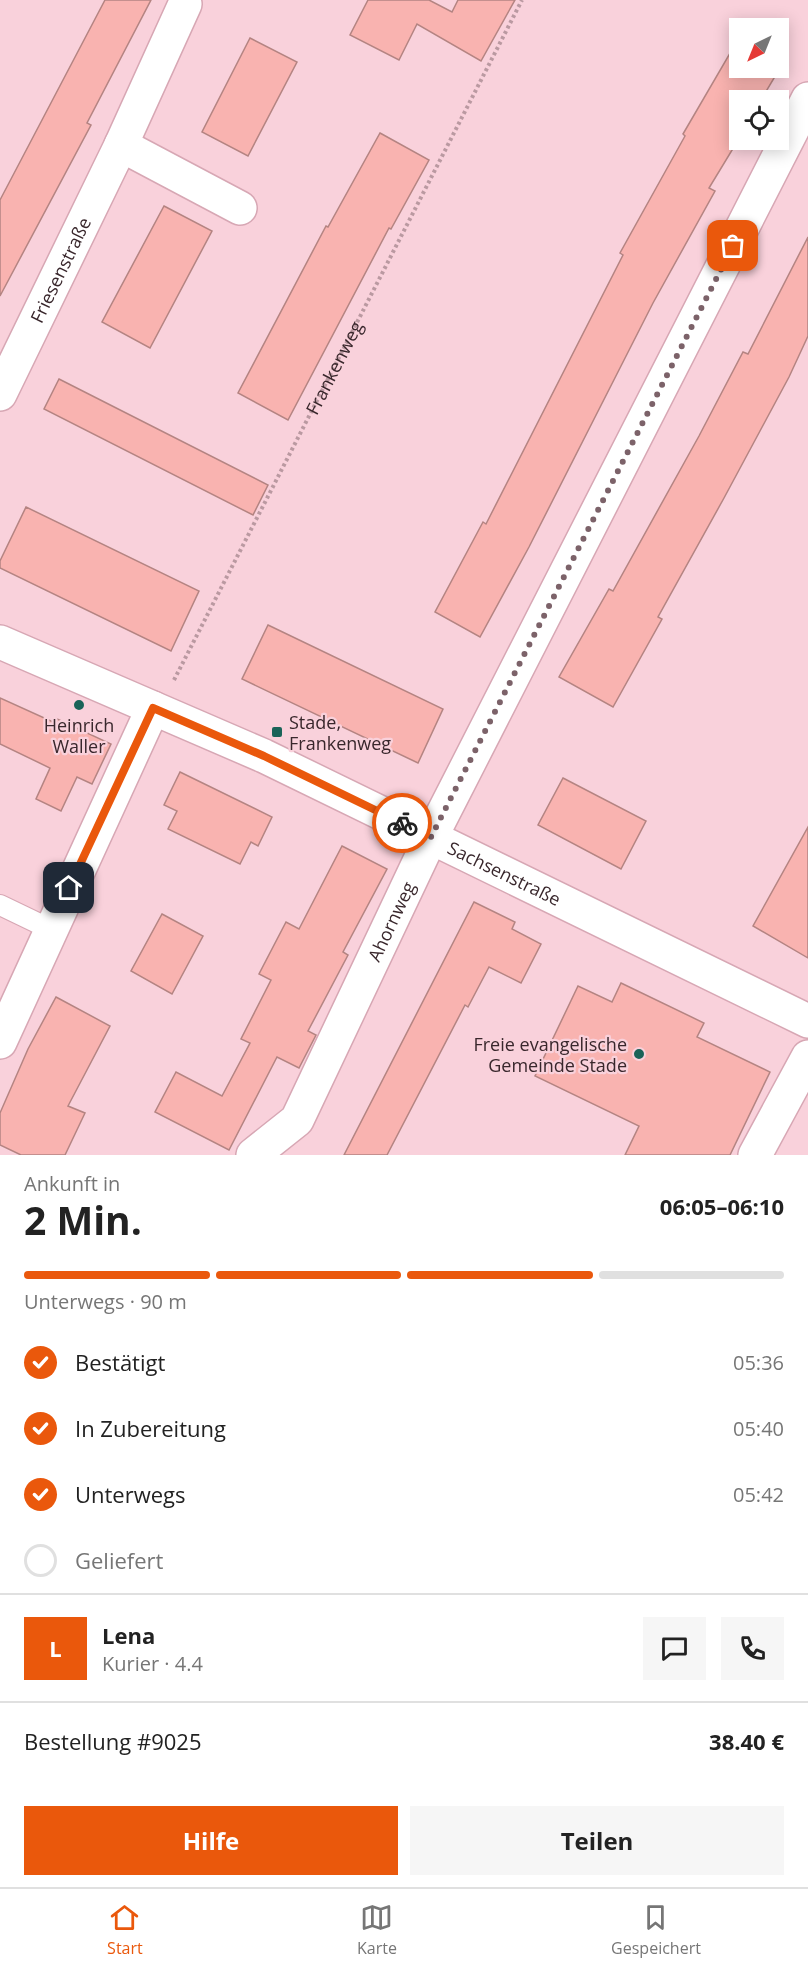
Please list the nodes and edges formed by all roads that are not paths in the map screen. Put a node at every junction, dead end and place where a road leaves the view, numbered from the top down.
1 (185, 4) dead end
2 (808, 99) edge
3 (121, 145) junction
4 (240, 208) dead end
5 (0, 394) edge
6 (0, 642) edge
7 (162, 696) junction
8 (431, 837) junction
9 (0, 905) edge
10 (50, 929) junction
11 (808, 1021) edge
12 (0, 1041) edge
13 (808, 1057) edge
14 (254, 1155) edge
15 (755, 1155) edge

1 - 3 street, Friesenstraße
2 - 8 street, Ahornweg
3 - 4 street
3 - 5 street, Friesenstraße
6 - 7 street, Sachsenstraße
7 - 8 street, Sachsenstraße
7 - 10 street
8 - 11 street, Sachsenstraße
8 - 14 street, Ahornweg
9 - 10 lane
10 - 12 street
13 - 15 street

